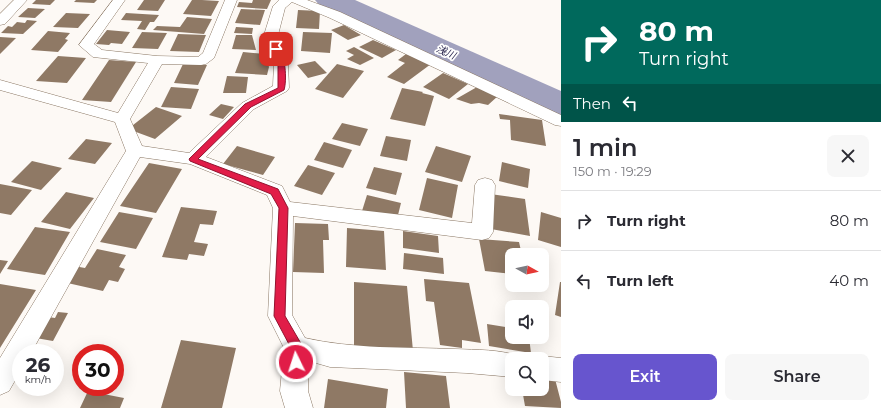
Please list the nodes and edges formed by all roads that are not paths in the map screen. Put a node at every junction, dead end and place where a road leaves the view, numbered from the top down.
1 (21, 0) edge
2 (119, 0) edge
3 (231, 0) edge
4 (287, 0) edge
5 (296, 0) edge
6 (3, 15) edge
7 (157, 60) junction
8 (0, 85) edge
9 (122, 119) junction
10 (561, 121) edge
11 (135, 151) junction
12 (193, 159) junction
13 (485, 185) dead end
14 (283, 208) junction
15 (297, 347) junction
16 (505, 364) edge
17 (549, 369) edge
18 (561, 370) edge
19 (0, 382) edge
20 (299, 408) edge

1 - 6 street
2 - 7 street
3 - 7 street
4 - 12 street
5 - 10 street
7 - 9 street
8 - 9 street
9 - 11 street
11 - 12 street
11 - 19 street
12 - 14 street
13 - 14 street
14 - 15 street
15 - 16 street
15 - 20 street
17 - 18 street

